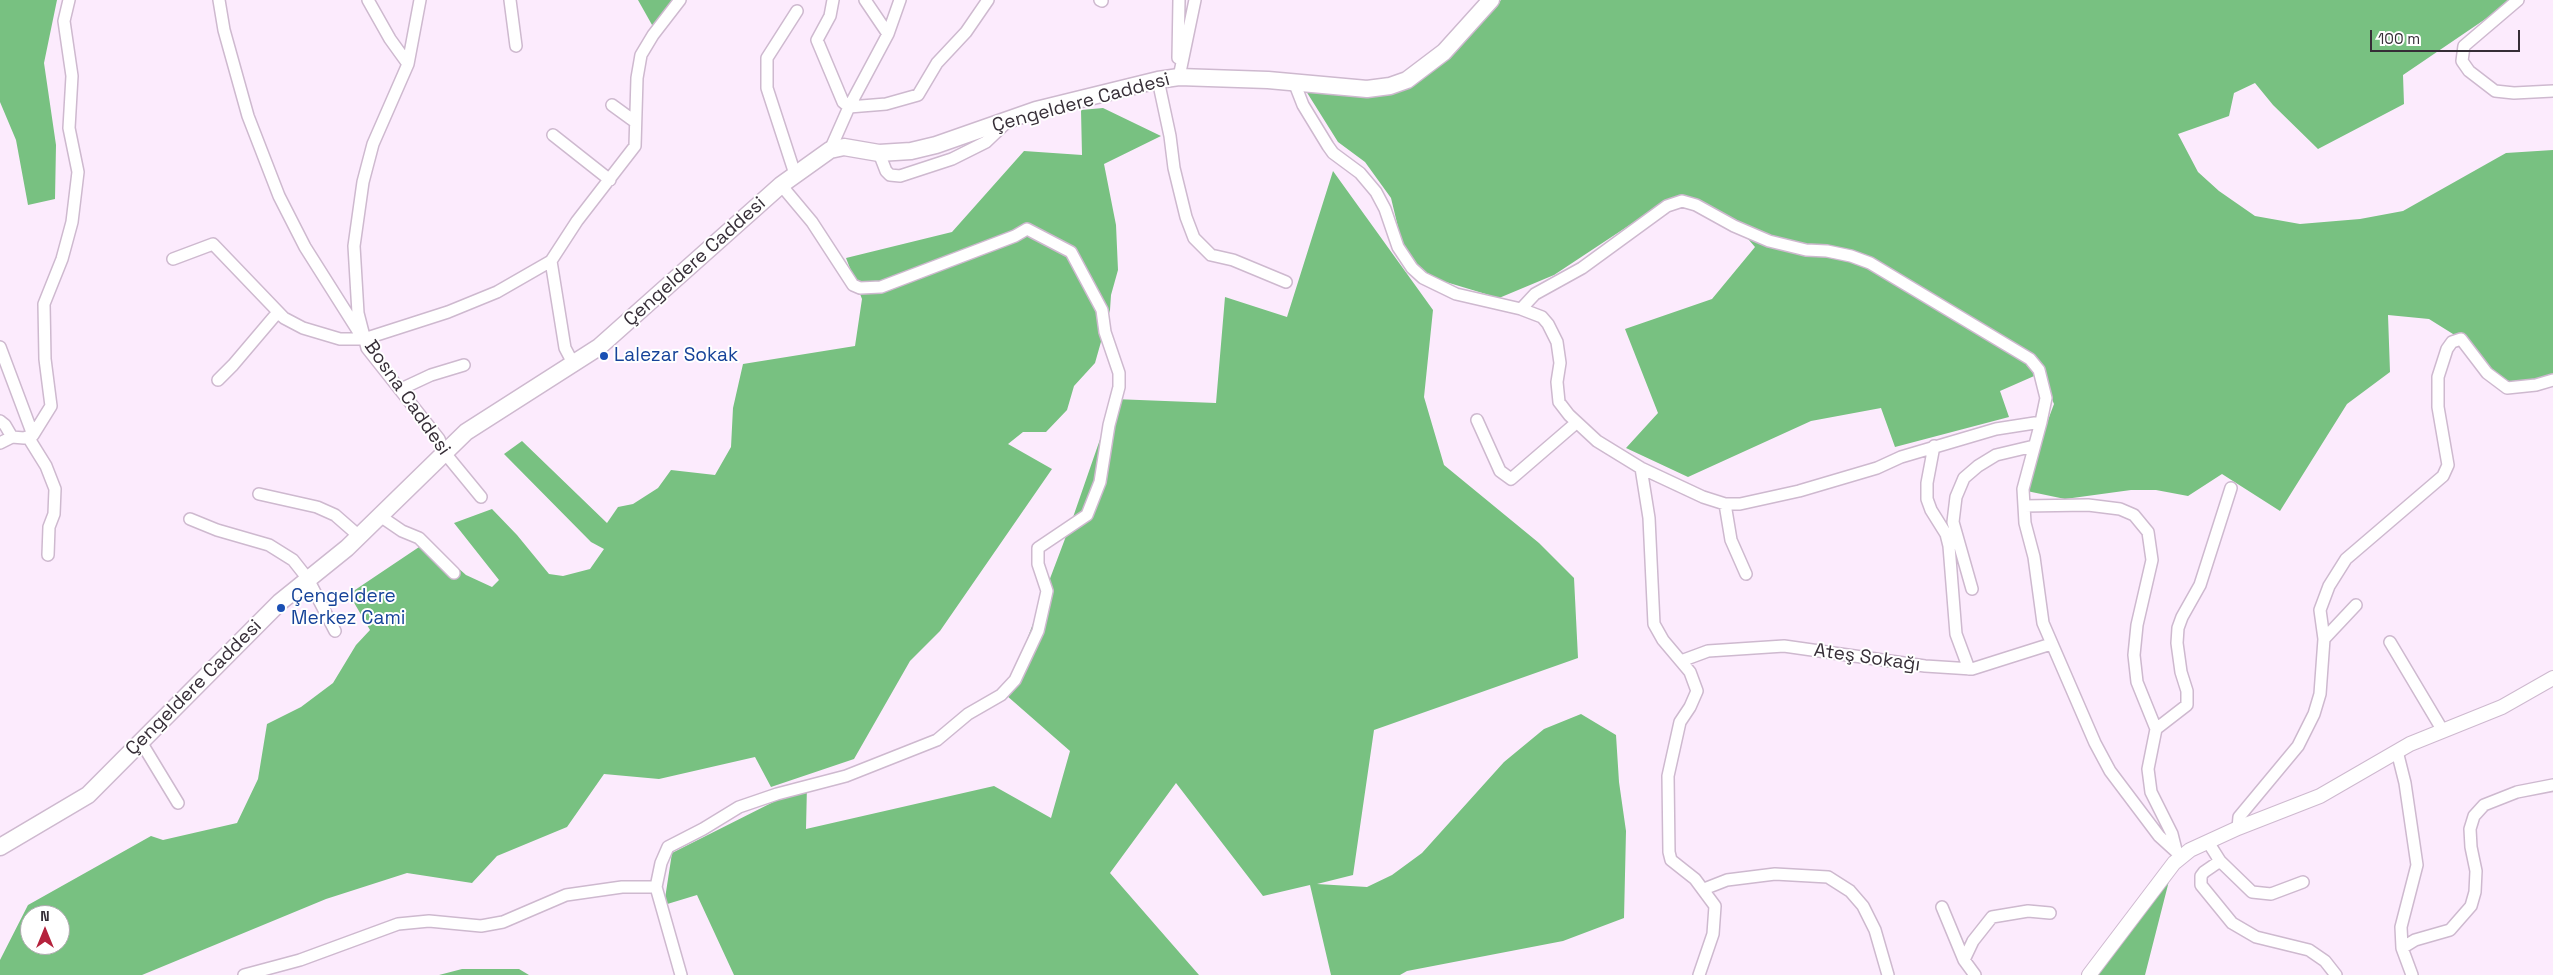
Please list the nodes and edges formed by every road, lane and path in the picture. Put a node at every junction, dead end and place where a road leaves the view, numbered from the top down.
1 (69, 0) edge
2 (219, 0) edge
3 (368, 0) edge
4 (420, 0) edge
5 (510, 0) edge
6 (680, 0) edge
7 (833, 0) edge
8 (866, 0) edge
9 (900, 0) edge
10 (988, 0) edge
11 (1179, 0) edge
12 (1195, 0) edge
13 (1491, 0) edge
14 (2518, 0) edge
15 (797, 11) dead end
16 (888, 34) junction
17 (516, 46) dead end
18 (408, 64) junction
19 (1179, 77) junction
20 (1158, 80) junction
21 (1294, 82) junction
22 (2553, 91) edge
23 (612, 105) dead end
24 (849, 108) junction
25 (1012, 118) junction
26 (634, 122) junction
27 (553, 135) dead end
28 (830, 150) junction
29 (879, 153) junction
30 (795, 174) junction
31 (610, 180) junction
32 (781, 185) junction
33 (173, 259) dead end
34 (551, 261) junction
35 (1286, 282) dead end
36 (1521, 309) junction
37 (278, 312) junction
38 (364, 339) junction
39 (0, 347) edge
40 (464, 364) dead end
41 (574, 365) junction
42 (218, 380) dead end
43 (2553, 380) edge
44 (401, 390) junction
45 (1477, 420) dead end
46 (0, 421) edge
47 (2041, 422) junction
48 (1576, 423) junction
49 (30, 436) junction
50 (12, 437) junction
51 (0, 443) edge
52 (1934, 446) junction
53 (2034, 446) junction
54 (444, 452) junction
55 (1640, 468) junction
56 (2231, 488) dead end
57 (259, 494) dead end
58 (481, 497) dead end
59 (1725, 504) junction
60 (2024, 506) junction
61 (380, 516) junction
62 (190, 520) dead end
63 (359, 536) junction
64 (48, 555) dead end
65 (454, 573) dead end
66 (1746, 574) dead end
67 (308, 579) junction
68 (1972, 589) dead end
69 (2356, 605) dead end
70 (336, 630) dead end
71 (2324, 639) junction
72 (2390, 642) dead end
73 (2051, 644) junction
74 (1681, 661) junction
75 (1969, 669) junction
76 (2553, 678) edge
77 (2156, 729) junction
78 (2443, 731) junction
79 (141, 742) junction
80 (2396, 751) junction
81 (2553, 785) edge
82 (178, 803) dead end
83 (2238, 828) junction
84 (2208, 842) junction
85 (0, 847) edge
86 (2178, 853) junction
87 (2220, 861) junction
88 (2304, 882) dead end
89 (656, 887) junction
90 (1704, 889) junction
91 (1942, 907) dead end
92 (2050, 912) dead end
93 (2402, 948) junction
94 (1964, 960) junction
95 (244, 975) edge
96 (681, 975) edge
97 (1699, 975) edge
98 (1888, 975) edge
99 (1975, 975) edge
100 (2089, 975) edge
101 (2336, 975) edge
102 (2412, 975) edge

1 - 49 street
2 - 38 street
3 - 18 street
4 - 18 street, Bosna Caddesi
5 - 17 street
6 - 26 street
7 - 24 street
8 - 16 street
9 - 16 street
10 - 24 street
11 - 19 street
12 - 19 street
13 - 21 main road, Çengeldere Caddesi
14 - 22 street
15 - 30 street
16 - 24 street
18 - 38 street, Bosna Caddesi
19 - 20 main road, Çengeldere Caddesi
19 - 21 main road, Çengeldere Caddesi
20 - 25 main road, Çengeldere Caddesi
20 - 35 street
21 - 36 street
23 - 26 street
24 - 28 street
25 - 29 main road, Çengeldere Caddesi
25 - 29 street
26 - 31 street
27 - 31 street
28 - 29 main road, Çengeldere Caddesi
28 - 30 main road, Çengeldere Caddesi
30 - 32 main road, Çengeldere Caddesi
31 - 34 street
32 - 41 main road, Çengeldere Caddesi
32 - 89 street
33 - 37 street
34 - 38 street
34 - 41 street
36 - 47 street
36 - 48 street
37 - 38 street
37 - 42 street
38 - 44 street, Bosna Caddesi
39 - 49 street
40 - 44 street
41 - 54 main road, Çengeldere Caddesi
43 - 71 street
44 - 54 street, Bosna Caddesi
45 - 48 street
46 - 50 street
47 - 52 street
47 - 53 street
48 - 55 street
49 - 50 street
49 - 64 street
50 - 51 street
52 - 59 street
52 - 75 street
53 - 60 street
53 - 68 street
54 - 58 street, Bosna Caddesi
54 - 61 main road, Çengeldere Caddesi
55 - 59 street
55 - 74 street
56 - 77 street
57 - 63 street
59 - 66 street
60 - 73 street
60 - 77 street
61 - 63 main road, Çengeldere Caddesi
61 - 65 street
62 - 67 street
63 - 67 main road, Çengeldere Caddesi
67 - 70 street
67 - 79 main road, Çengeldere Caddesi
69 - 71 street
71 - 83 street
72 - 78 street
73 - 75 street, Ateş Sokağı
73 - 86 street
74 - 75 street, Ateş Sokağı
74 - 90 street
76 - 78 street
77 - 86 street
78 - 80 street
79 - 82 street
79 - 85 main road, Çengeldere Caddesi
80 - 83 street
80 - 93 street
81 - 93 street
83 - 84 street
84 - 86 street
84 - 87 street
86 - 100 street
87 - 88 street
87 - 101 street
89 - 95 street
89 - 96 street
90 - 97 street
90 - 98 street
91 - 94 street
92 - 94 street
93 - 102 street
94 - 99 street

